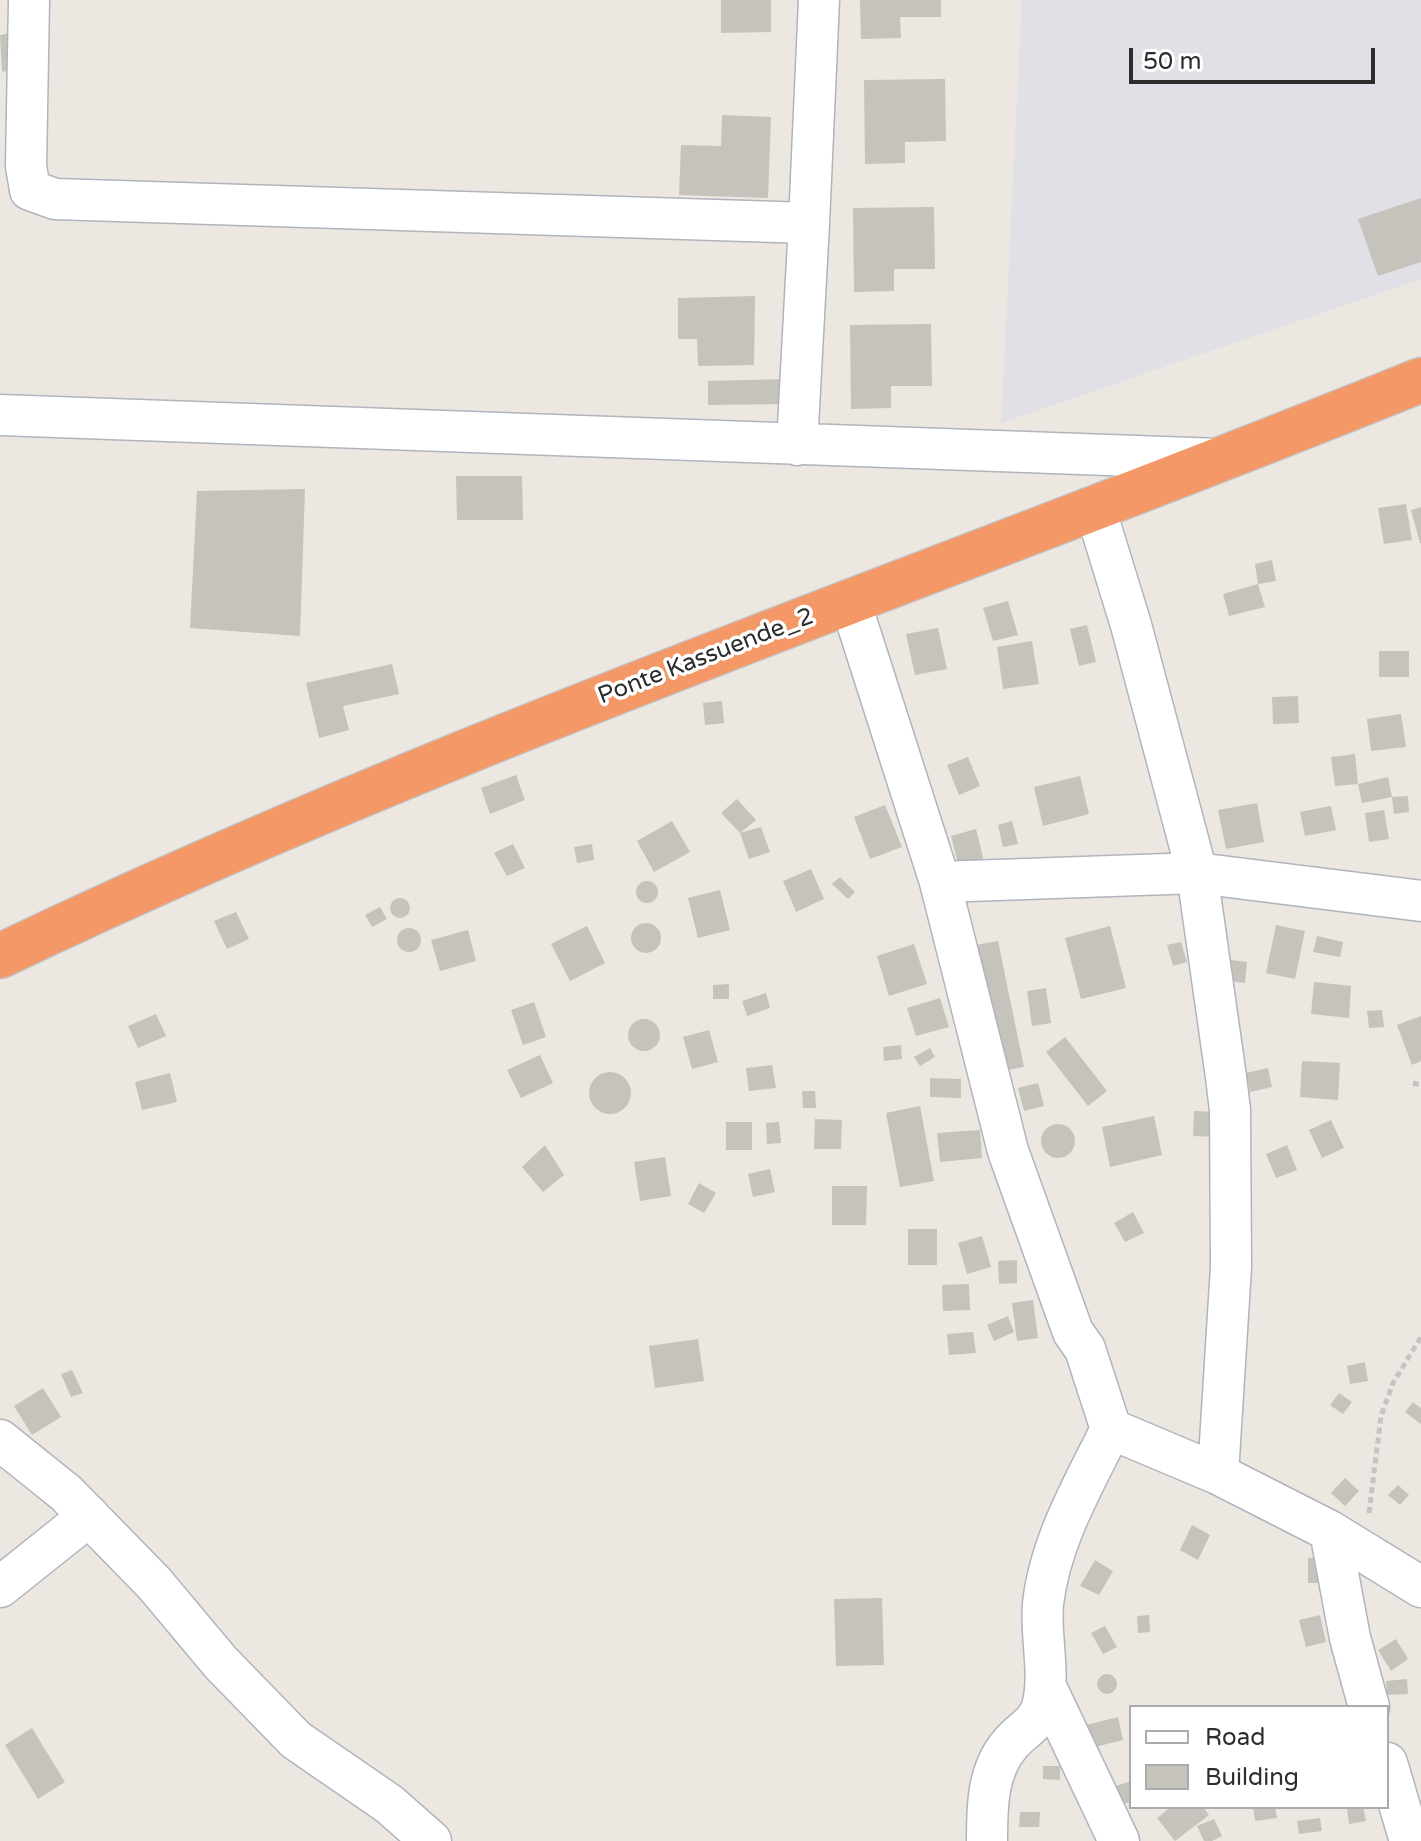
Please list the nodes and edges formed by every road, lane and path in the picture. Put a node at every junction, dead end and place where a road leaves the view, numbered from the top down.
1 (29, 0) edge
2 (819, 0) edge
3 (809, 223) junction
4 (1421, 380) edge
5 (0, 415) edge
6 (797, 445) junction
7 (1226, 459) junction
8 (1095, 508) junction
9 (850, 601) junction
10 (1197, 873) junction
11 (940, 882) junction
12 (1421, 901) edge
13 (0, 956) edge
14 (1413, 1083) dead end
15 (1421, 1085) edge
16 (1421, 1337) edge
17 (1111, 1429) junction
18 (0, 1440) edge
19 (1218, 1474) junction
20 (89, 1516) junction
21 (1345, 1540) junction
22 (0, 1587) edge
23 (1421, 1587) edge
24 (1046, 1687) junction
25 (1368, 1705) edge
26 (1389, 1770) edge
27 (431, 1841) edge
28 (987, 1841) edge
29 (1119, 1841) edge
30 (1410, 1841) edge

1 - 3 street
2 - 3 street
3 - 6 street
4 - 7 highway, Ponte Kassuende_2
5 - 6 street
6 - 7 street
7 - 8 highway, Ponte Kassuende_2
8 - 9 highway, Ponte Kassuende_2
8 - 10 street
9 - 11 street
9 - 13 highway, Ponte Kassuende_2
10 - 11 street
10 - 12 street
10 - 19 street
11 - 17 street
14 - 15 path
16 - 21 path
17 - 19 street
17 - 24 street
18 - 20 street
19 - 21 street
20 - 22 street
20 - 27 street
21 - 23 street
21 - 25 street
24 - 28 street
24 - 29 street
26 - 30 street

